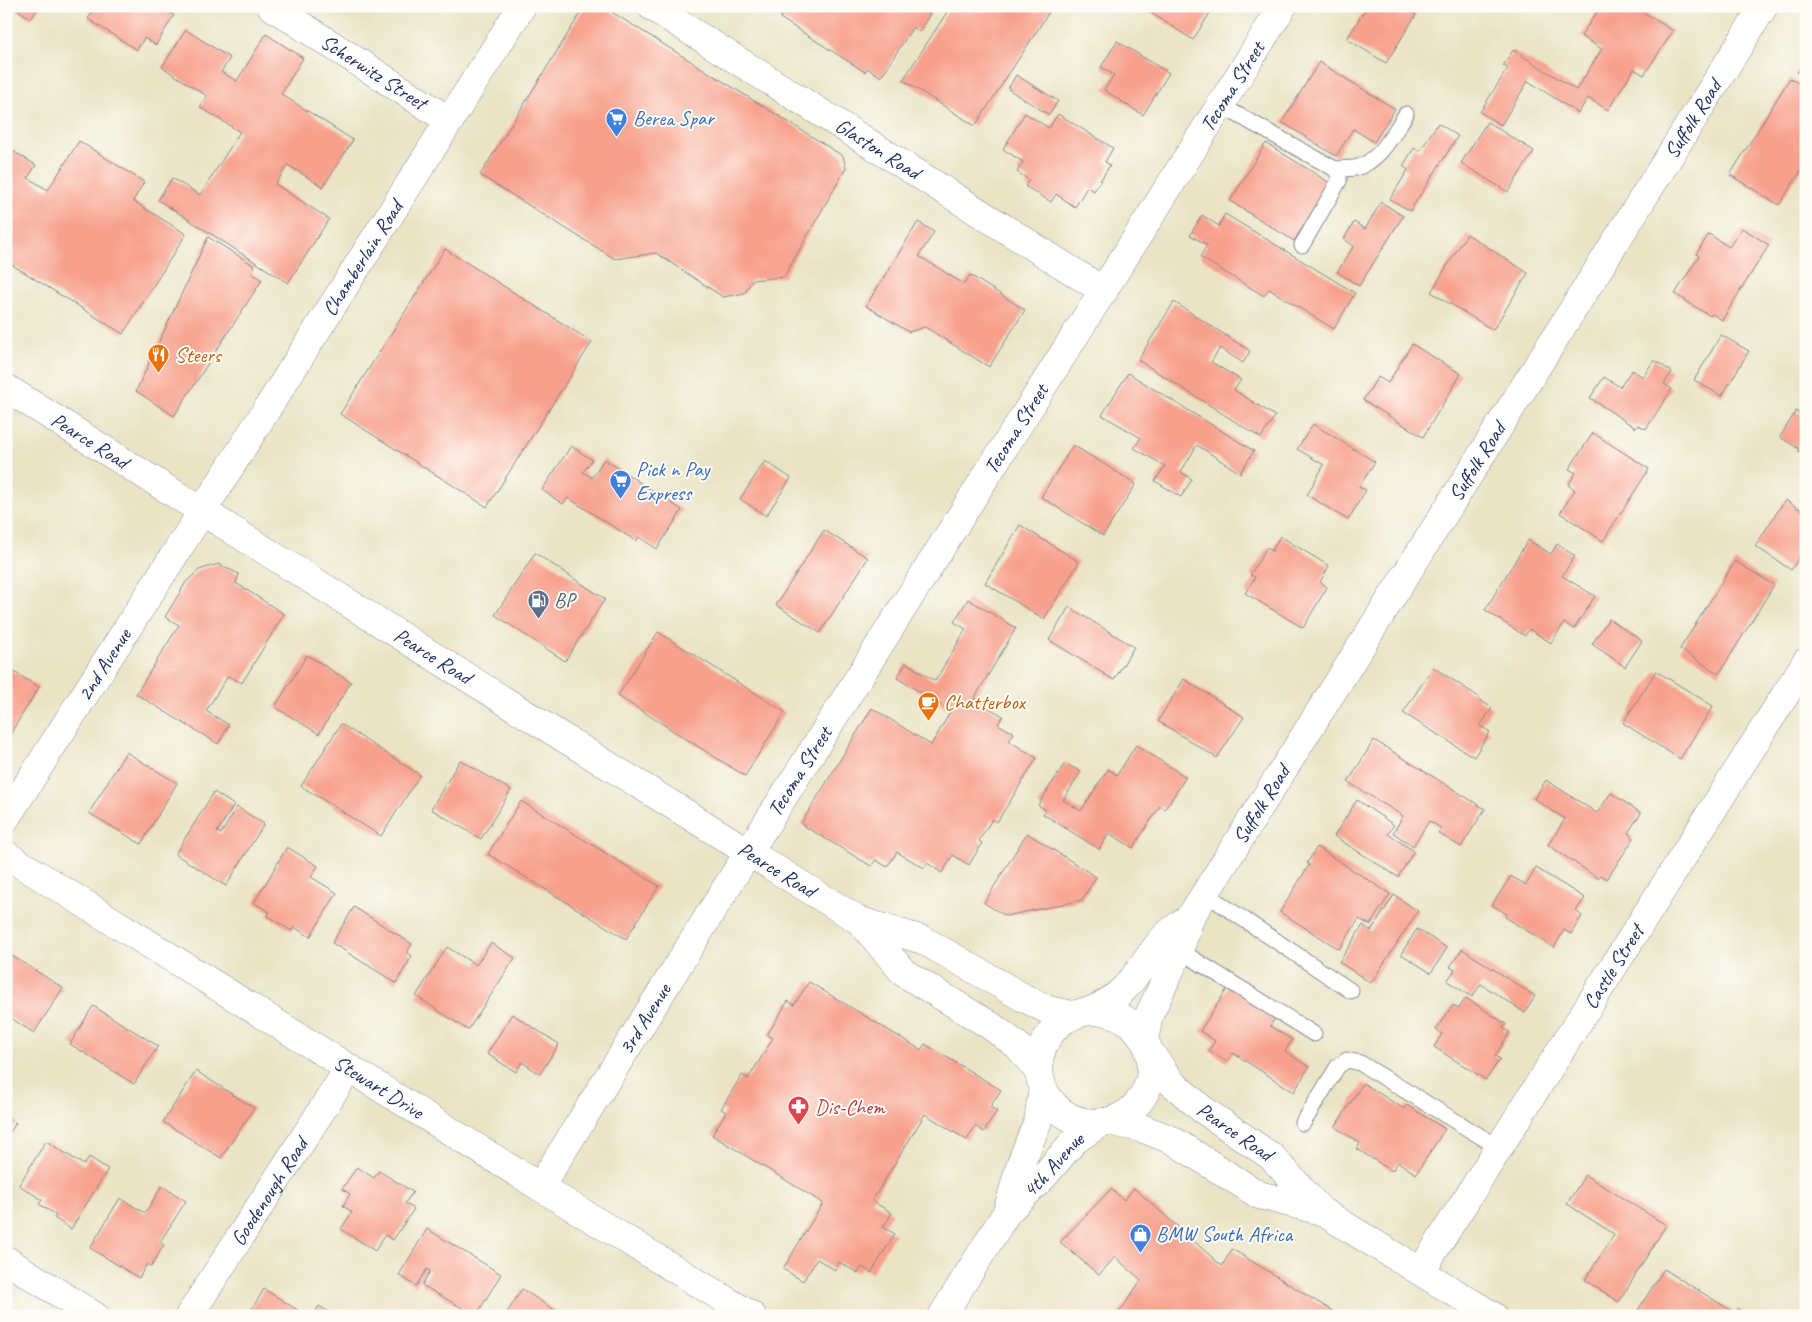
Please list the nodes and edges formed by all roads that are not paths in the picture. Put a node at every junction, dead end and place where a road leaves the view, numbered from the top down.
1 (272, 6) edge
2 (522, 6) edge
3 (651, 6) edge
4 (1283, 6) edge
5 (1764, 6) edge
6 (1220, 105) junction
7 (1406, 114) dead end
8 (450, 122) junction
9 (1334, 169) junction
10 (1302, 245) dead end
11 (1104, 291) junction
12 (6, 388) edge
13 (203, 510) junction
14 (1806, 662) edge
15 (6, 818) edge
16 (748, 852) junction
17 (6, 855) edge
18 (1198, 905) junction
19 (860, 921) junction
20 (1171, 945) junction
21 (1351, 991) dead end
22 (1082, 1013) junction
23 (1314, 1034) dead end
24 (1147, 1046) junction
25 (348, 1068) junction
26 (1041, 1080) junction
27 (1106, 1122) junction
28 (1303, 1123) dead end
29 (1498, 1147) junction
30 (540, 1187) junction
31 (1321, 1210) junction
32 (1007, 1212) junction
33 (6, 1260) edge
34 (1421, 1271) junction
35 (95, 1316) edge
36 (188, 1316) edge
37 (752, 1316) edge
38 (942, 1316) edge
39 (1493, 1316) edge

1 - 8 street, Scherwitz Street
2 - 8 street, Chamberlain Road
3 - 11 street, Glaston Road
4 - 6 street, Tecoma Street
5 - 18 street, Suffolk Road
6 - 9 lane
6 - 11 street, Tecoma Street
7 - 9 lane
8 - 13 street, Chamberlain Road
9 - 10 lane
11 - 16 street, Tecoma Street
12 - 13 street, Pearce Road
13 - 15 street, 2nd Avenue
13 - 16 street, Pearce Road
14 - 29 street, Castle Street
16 - 19 street, Pearce Road
16 - 30 street, 3rd Avenue
17 - 25 street, Stewart Drive
18 - 20 street, Suffolk Road
18 - 21 lane
19 - 22 street, Pearce Road
19 - 26 street, Pearce Road
20 - 22 street, Suffolk Road
20 - 23 lane
20 - 24 street, Suffolk Road
22 - 24 street, Pearce Road
22 - 26 street
24 - 27 street
24 - 31 street, Pearce Road
25 - 30 street, Stewart Drive
25 - 36 street, Goodenough Road
26 - 27 street, Pearce Road
26 - 32 street, 4th Avenue
27 - 31 street, Pearce Road
27 - 32 street, 4th Avenue
28 - 29 lane
29 - 34 street, Castle Street
30 - 37 street, Stewart Drive
31 - 34 street, Pearce Road
32 - 38 street, 4th Avenue
33 - 35 street
34 - 39 street, Pearce Road

